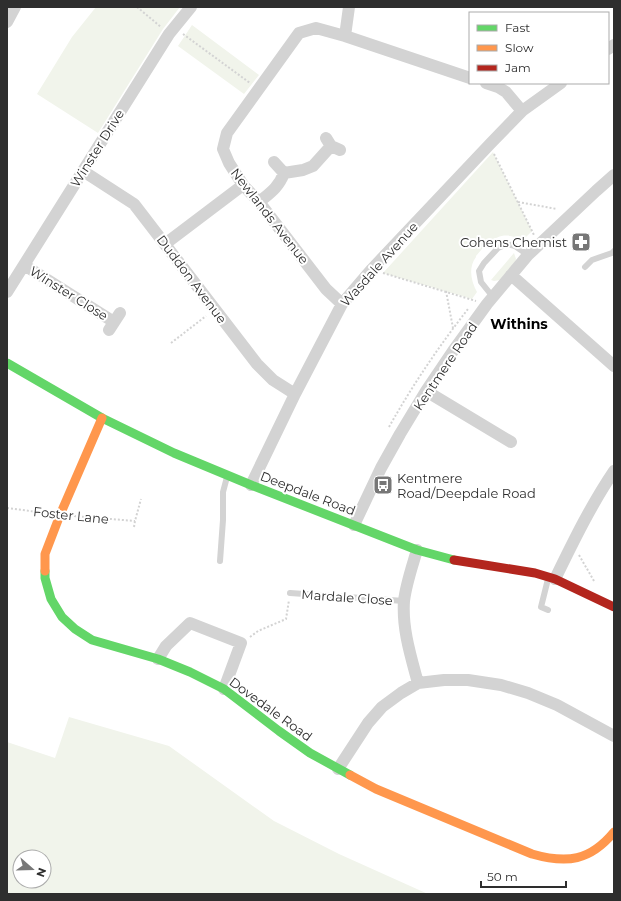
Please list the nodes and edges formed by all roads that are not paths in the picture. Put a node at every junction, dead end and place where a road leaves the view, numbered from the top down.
1 (15, 7) edge
2 (191, 7) edge
3 (349, 7) edge
4 (7, 22) edge
5 (345, 36) junction
6 (469, 78) edge
7 (489, 84) edge
8 (560, 84) edge
9 (522, 111) junction
10 (333, 145) dead end
11 (274, 162) dead end
12 (83, 171) junction
13 (284, 173) junction
14 (614, 175) edge
15 (243, 185) junction
16 (258, 202) junction
17 (165, 244) junction
18 (614, 251) edge
19 (528, 255) junction
20 (24, 265) junction
21 (585, 267) dead end
22 (511, 275) junction
23 (7, 292) edge
24 (490, 300) junction
25 (342, 304) junction
26 (114, 322) dead end
27 (7, 363) edge
28 (614, 366) edge
29 (426, 391) junction
30 (295, 394) junction
31 (102, 418) junction
32 (513, 442) dead end
33 (614, 471) edge
34 (228, 476) junction
35 (251, 485) junction
36 (609, 489) edge
37 (354, 525) junction
38 (417, 550) junction
39 (220, 561) dead end
40 (552, 578) junction
41 (290, 593) road end
42 (404, 601) junction
43 (614, 607) edge
44 (548, 610) dead end
45 (158, 659) junction
46 (418, 683) junction
47 (224, 689) junction
48 (614, 736) edge
49 (338, 770) junction
50 (614, 832) edge

1 - 4 street
2 - 12 street, Winster Drive
3 - 5 street
5 - 6 street, Newlands Avenue
5 - 15 street, Newlands Avenue
7 - 9 street
8 - 9 street, Wasdale Avenue
9 - 25 street, Wasdale Avenue
10 - 13 street
11 - 13 street
12 - 17 street, Duddon Avenue
12 - 20 street, Winster Drive
13 - 16 street
14 - 19 street, Kentmere Road
15 - 16 street, Newlands Avenue
15 - 17 street
16 - 25 street, Newlands Avenue
17 - 30 street, Duddon Avenue
18 - 21 lane
19 - 22 street, Kentmere Road
19 - 24 lane
20 - 23 street, Winster Drive
20 - 26 street, Winster Close
22 - 24 street, Kentmere Road
22 - 28 street
24 - 29 street, Kentmere Road
25 - 30 street, Wasdale Avenue
27 - 31 street, Deepdale Road
29 - 32 street
29 - 37 street, Kentmere Road
30 - 35 street, Wasdale Avenue
31 - 34 street, Deepdale Road
31 - 45 street, Dovedale Road
33 - 36 street
34 - 35 street, Deepdale Road
34 - 39 lane
35 - 37 street, Deepdale Road
36 - 40 street
37 - 38 street, Deepdale Road
38 - 40 street, Deepdale Road
38 - 42 street
40 - 43 street, Deepdale Road
40 - 44 lane
41 - 42 lane, Mardale Close
42 - 46 street
45 - 47 street, Dovedale Road
45 - 47 street
46 - 48 street
46 - 49 street
47 - 49 street, Dovedale Road
49 - 50 street, Dovedale Road

